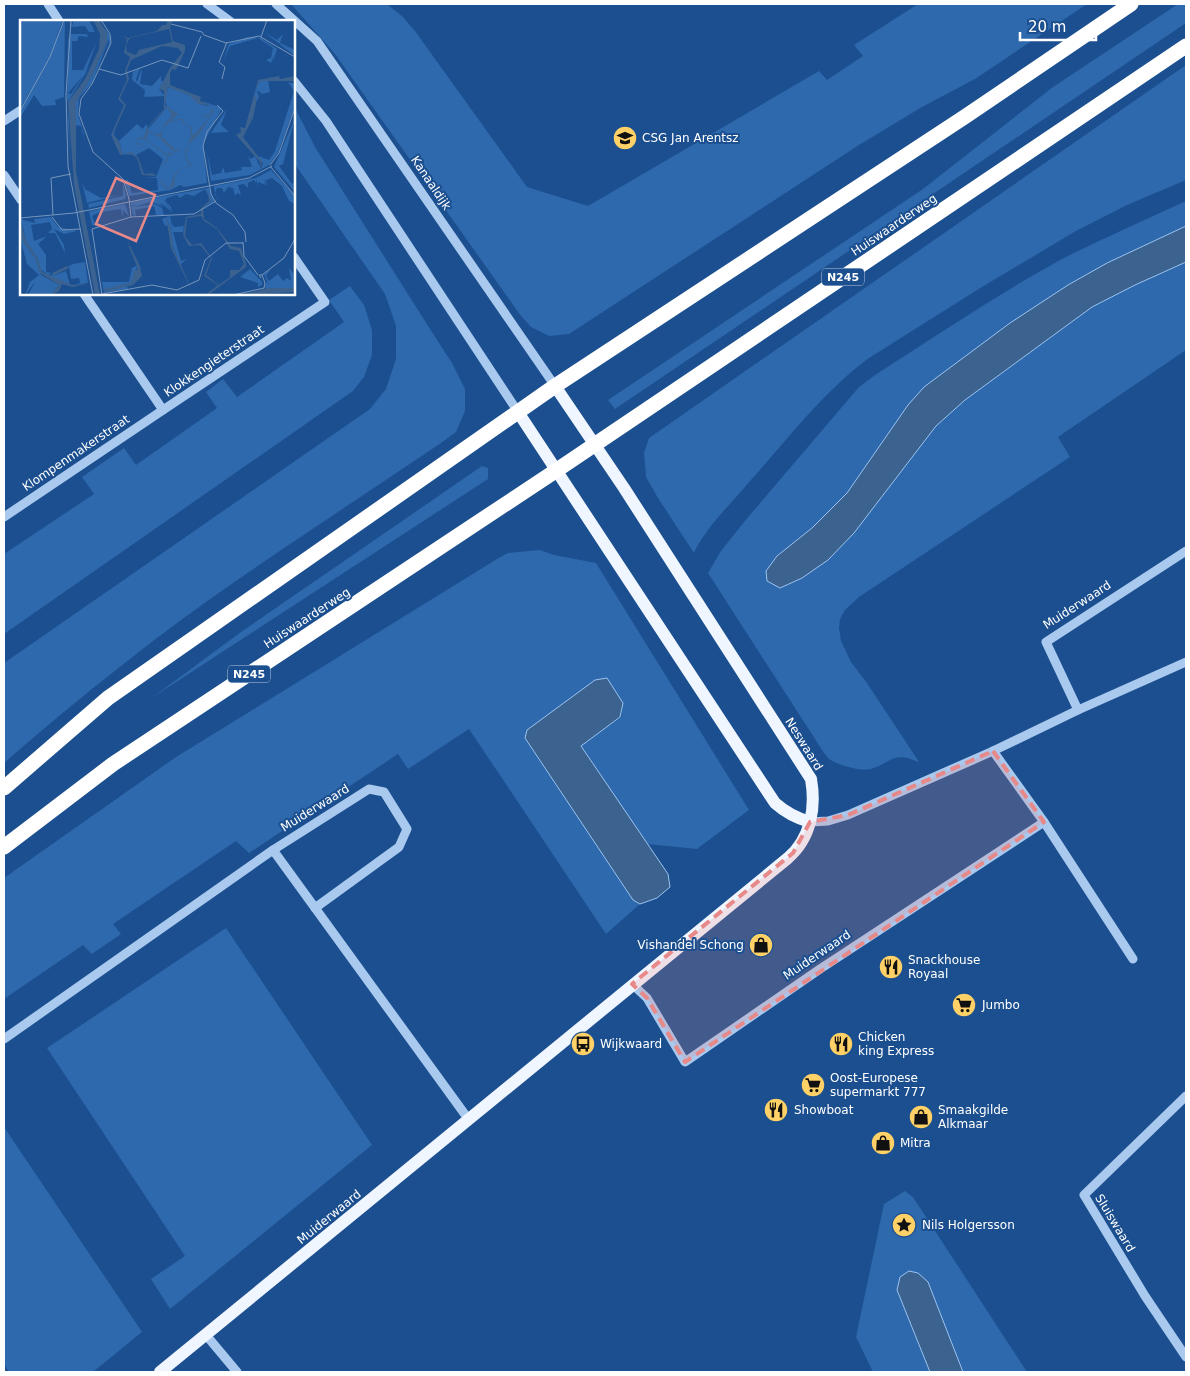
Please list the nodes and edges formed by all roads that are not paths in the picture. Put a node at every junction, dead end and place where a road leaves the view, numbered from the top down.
1 (48, 4) edge
2 (207, 4) edge
3 (276, 4) edge
4 (1131, 4) edge
5 (58, 20) edge
6 (229, 20) edge
7 (294, 20) edge
8 (295, 21) edge
9 (1186, 46) edge
10 (295, 82) edge
11 (20, 111) edge
12 (4, 121) edge
13 (4, 175) edge
14 (20, 199) edge
15 (295, 258) edge
16 (85, 295) edge
17 (555, 386) junction
18 (163, 410) junction
19 (518, 412) junction
20 (594, 445) junction
21 (557, 470) junction
22 (4, 517) edge
23 (1186, 551) edge
24 (1186, 662) edge
25 (1078, 710) junction
26 (993, 751) junction
27 (4, 788) edge
28 (810, 822) junction
29 (1044, 822) junction
30 (4, 847) edge
31 (273, 850) junction
32 (315, 908) junction
33 (1133, 958) dead end
34 (632, 984) junction
35 (4, 1039) edge
36 (1186, 1096) edge
37 (468, 1120) junction
38 (206, 1335) junction
39 (1186, 1357) edge
40 (160, 1372) edge
41 (237, 1372) edge

1 - 5 street
2 - 6 street
3 - 7 street, Kanaaldijk
4 - 17 highway
8 - 17 street, Kanaaldijk
9 - 20 highway, Huiswaarderweg / N245
10 - 19 street
11 - 12 street
13 - 14 street
15 - 18 street, Klokkengieterstraat
16 - 18 street, Klokkengieterstraat
17 - 19 highway
17 - 20 main road
18 - 22 street, Klompenmakerstraat
19 - 21 main road
19 - 27 highway
20 - 21 highway, Huiswaarderweg / N245
20 - 28 main road, Neswaard
21 - 28 main road
21 - 30 highway, Huiswaarderweg / N245
23 - 25 street, Muiderwaard
24 - 25 street
25 - 26 street
26 - 28 street
26 - 29 street
28 - 34 main road, Muiderwaard
29 - 33 street
29 - 34 street, Muiderwaard
31 - 32 street
31 - 32 street, Muiderwaard
31 - 35 street, Muiderwaard
32 - 37 street
34 - 37 main road, Muiderwaard
36 - 39 street, Sluiswaard
37 - 38 main road, Muiderwaard
38 - 40 main road, Muiderwaard
38 - 41 street

